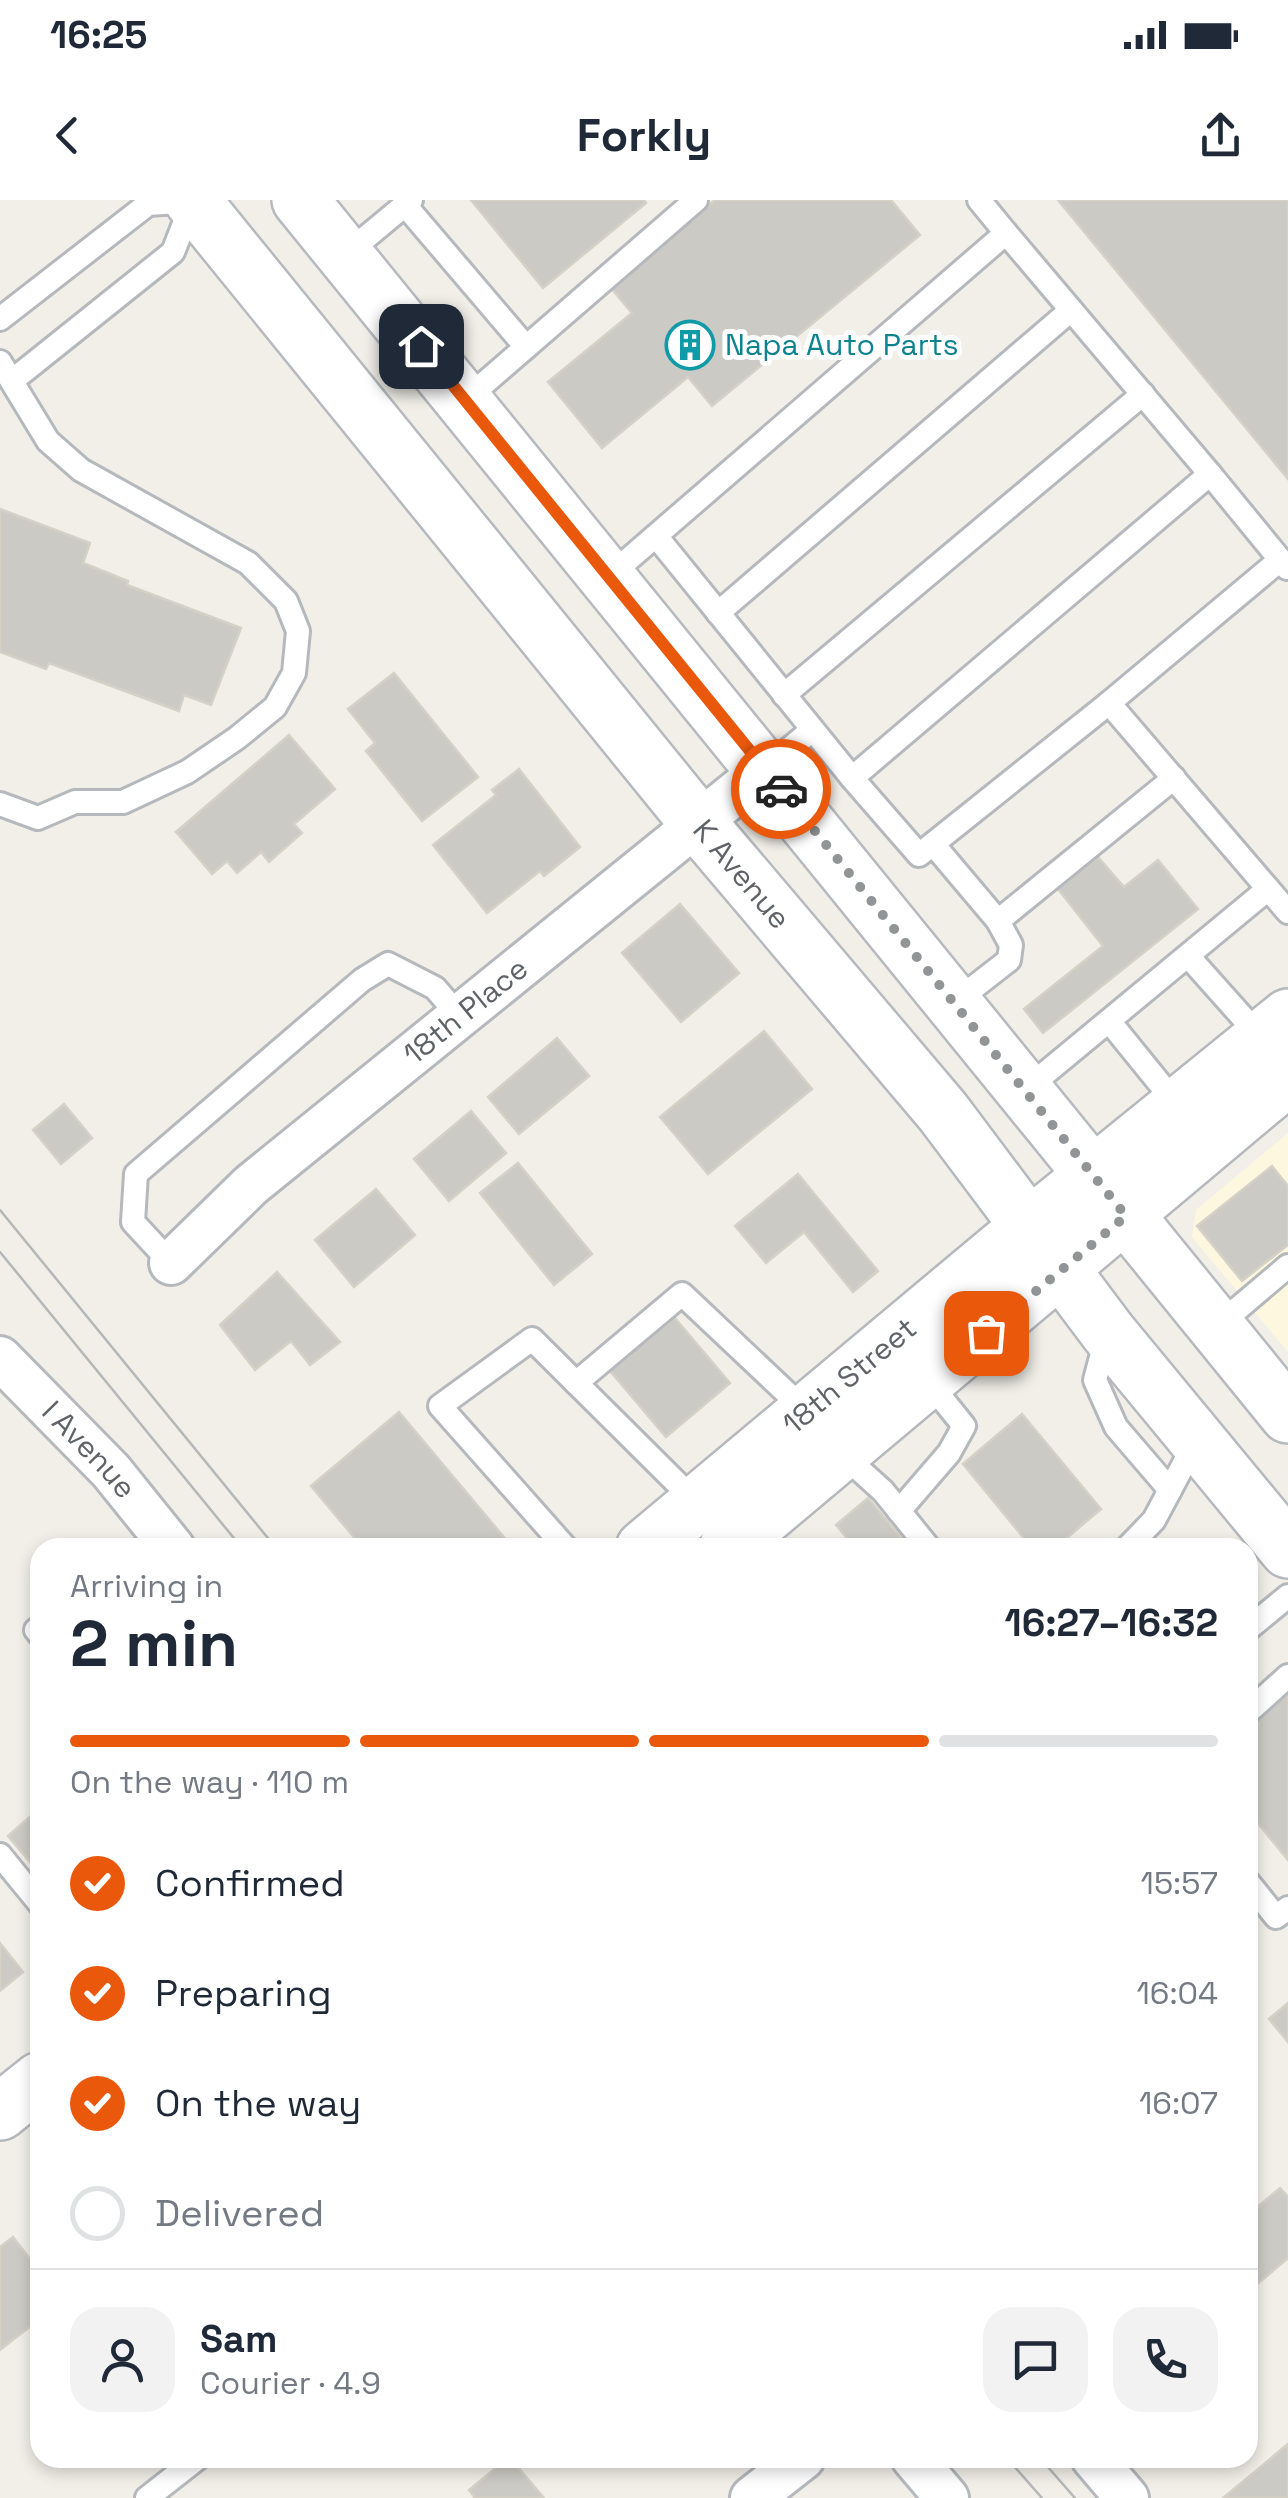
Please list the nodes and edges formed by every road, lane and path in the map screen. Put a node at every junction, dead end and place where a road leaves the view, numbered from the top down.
1 (193, 200) edge
2 (300, 200) edge
3 (696, 200) edge
4 (979, 200) edge
5 (408, 202) edge
6 (1006, 234) junction
7 (346, 254) junction
8 (1071, 310) junction
9 (0, 319) edge
10 (526, 347) junction
11 (7, 371) edge
12 (1143, 394) junction
13 (465, 400) junction
14 (1210, 474) junction
15 (656, 536) junction
16 (1284, 565) edge
17 (608, 576) junction
18 (718, 614) junction
19 (784, 696) junction
20 (1109, 703) junction
21 (812, 730) junction
22 (765, 769) junction
23 (852, 778) junction
24 (1174, 778) junction
25 (0, 804) edge
26 (699, 824) junction
27 (933, 844) junction
28 (1268, 889) junction
29 (1288, 912) edge
30 (998, 921) junction
31 (1188, 956) junction
32 (954, 1002) junction
33 (460, 1018) junction
34 (1109, 1021) junction
35 (1279, 1045) edge
36 (1025, 1090) junction
37 (1178, 1106) junction
38 (1110, 1195) junction
39 (1029, 1226) junction
40 (171, 1262) joint
41 (1288, 1266) edge
42 (1062, 1270) junction
43 (1216, 1327) junction
44 (1108, 1332) junction
45 (0, 1358) edge
46 (928, 1382) junction
47 (576, 1383) junction
48 (807, 1412) junction
49 (1288, 1416) edge
50 (1197, 1440) junction
51 (842, 1454) junction
52 (1170, 1490) junction
53 (696, 1502) junction
54 (899, 1511) junction
55 (155, 1538) edge
56 (557, 1538) edge
57 (655, 1538) edge
58 (740, 1538) edge
59 (921, 1538) edge
60 (1136, 1538) edge
61 (1288, 1550) edge
62 (1288, 1596) edge
63 (1258, 1621) edge
64 (1288, 1676) edge
65 (1258, 1703) edge
66 (0, 1855) edge
67 (30, 1892) edge
68 (1258, 1894) edge
69 (1288, 1908) edge
70 (30, 2088) edge
71 (0, 2112) edge
72 (186, 2468) edge
73 (790, 2468) edge
74 (922, 2468) edge
75 (1102, 2468) edge
76 (148, 2498) edge
77 (752, 2498) edge
78 (947, 2498) edge
79 (1127, 2498) edge

1 - 9 lane
1 - 11 lane
1 - 26 main road, K Avenue
2 - 7 main road
3 - 10 lane
4 - 6 lane
5 - 7 lane
5 - 10 lane
6 - 8 lane
6 - 15 lane
7 - 13 main road
8 - 12 lane
8 - 18 lane
10 - 13 lane
11 - 25 lane
12 - 14 lane
12 - 19 lane
13 - 17 main road
14 - 16 lane
14 - 23 lane
15 - 17 lane
15 - 18 lane
16 - 20 lane
17 - 22 main road
18 - 19 lane
19 - 21 lane
20 - 24 lane
20 - 27 lane
21 - 22 lane
21 - 23 lane
22 - 26 street, 18th Place
22 - 32 main road
23 - 27 lane
24 - 28 lane
24 - 30 lane
26 - 33 street, 18th Place
26 - 39 main road, K Avenue
27 - 30 lane
28 - 29 lane
28 - 31 lane
30 - 32 lane
31 - 34 lane
31 - 35 lane
32 - 36 main road
33 - 40 street, 18th Place
33 - 40 lane
34 - 36 lane
34 - 37 lane
35 - 37 main road, 18th Street
35 - 38 main road, 18th Street
36 - 38 main road
37 - 38 main road, 18th Street
38 - 39 main road, 18th Street
38 - 42 main road, 18th Street
38 - 43 main road
39 - 42 main road, K Avenue
39 - 48 main road, 18th Street
41 - 43 lane
42 - 44 main road, K Avenue
42 - 46 main road, 18th Street
43 - 49 main road
44 - 50 main road, K Avenue
44 - 52 lane
45 - 55 street, I Avenue
46 - 51 main road, 18th Street
46 - 54 lane
47 - 48 lane
47 - 53 lane
47 - 56 lane
48 - 53 main road, 18th Street
50 - 52 lane
50 - 61 main road, K Avenue
51 - 54 lane
51 - 58 main road, 18th Street
52 - 60 lane
53 - 57 main road, 18th Street
54 - 59 lane
62 - 63 lane
64 - 65 lane
66 - 67 lane
68 - 69 lane
70 - 71 main road
72 - 76 lane
73 - 77 street
74 - 78 street
75 - 79 street

